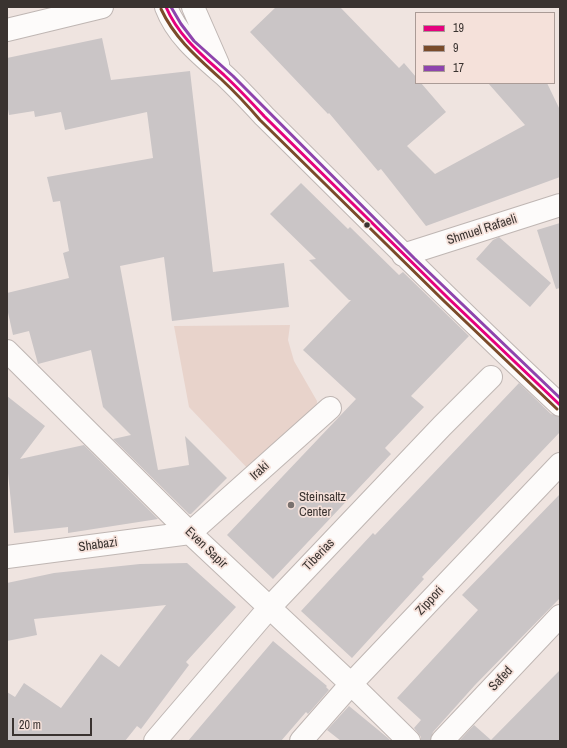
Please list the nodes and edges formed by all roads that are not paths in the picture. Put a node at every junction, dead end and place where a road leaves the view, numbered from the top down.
1 (102, 7) edge
2 (166, 7) edge
3 (193, 7) edge
4 (7, 30) edge
5 (224, 76) junction
6 (560, 205) edge
7 (403, 255) junction
8 (7, 351) edge
9 (491, 377) dead end
10 (560, 405) edge
11 (330, 408) dead end
12 (560, 464) edge
13 (190, 533) junction
14 (7, 557) edge
15 (269, 608) junction
16 (560, 616) edge
17 (351, 684) junction
18 (155, 741) edge
19 (301, 741) edge
20 (409, 741) edge
21 (442, 741) edge

1 - 4 street
2 - 5 street
3 - 5 street
5 - 7 street
6 - 7 street, Shmuel Rafaeli
7 - 10 street
8 - 13 street, Even Sapir
9 - 15 street, Tiberias
11 - 13 street, Iraki
12 - 17 street, Zippori
13 - 14 street, Shabazi
13 - 15 street, Even Sapir
15 - 17 street, Even Sapir
15 - 18 street, Tiberias
16 - 21 street, Safed
17 - 19 street, Zippori
17 - 20 street, Even Sapir

